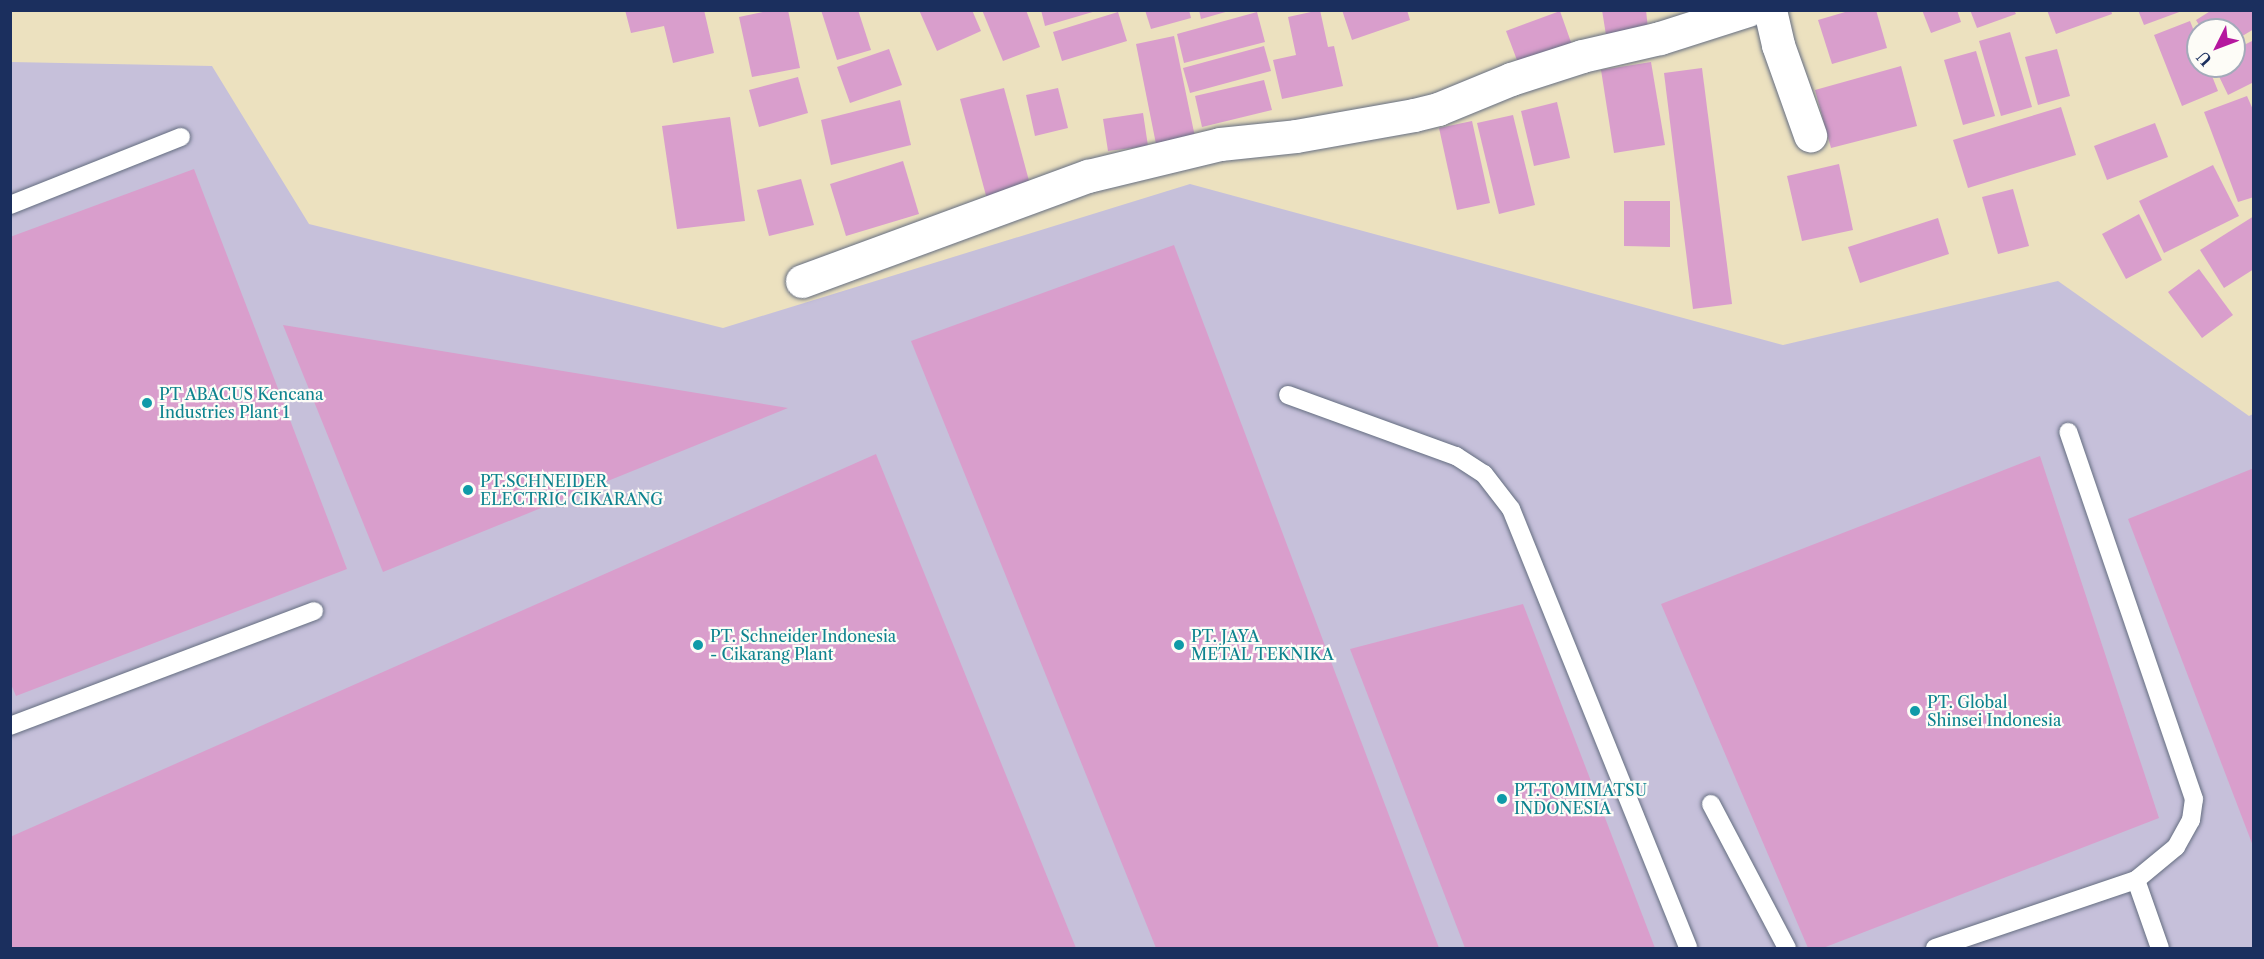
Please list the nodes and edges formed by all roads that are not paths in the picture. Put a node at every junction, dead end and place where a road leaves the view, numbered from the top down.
1 (1748, 10) edge
2 (1770, 10) edge
3 (1810, 135) dead end
4 (181, 137) dead end
5 (10, 205) edge
6 (802, 281) dead end
7 (1288, 395) dead end
8 (2068, 432) dead end
9 (314, 611) dead end
10 (10, 726) edge
11 (1711, 804) dead end
12 (2136, 880) junction
13 (1688, 948) edge
14 (1787, 948) edge
15 (1935, 948) edge
16 (2160, 948) edge

1 - 6 street
2 - 3 street
4 - 5 lane
7 - 13 lane
8 - 12 lane
9 - 10 lane
11 - 14 lane
12 - 15 lane
12 - 16 lane

